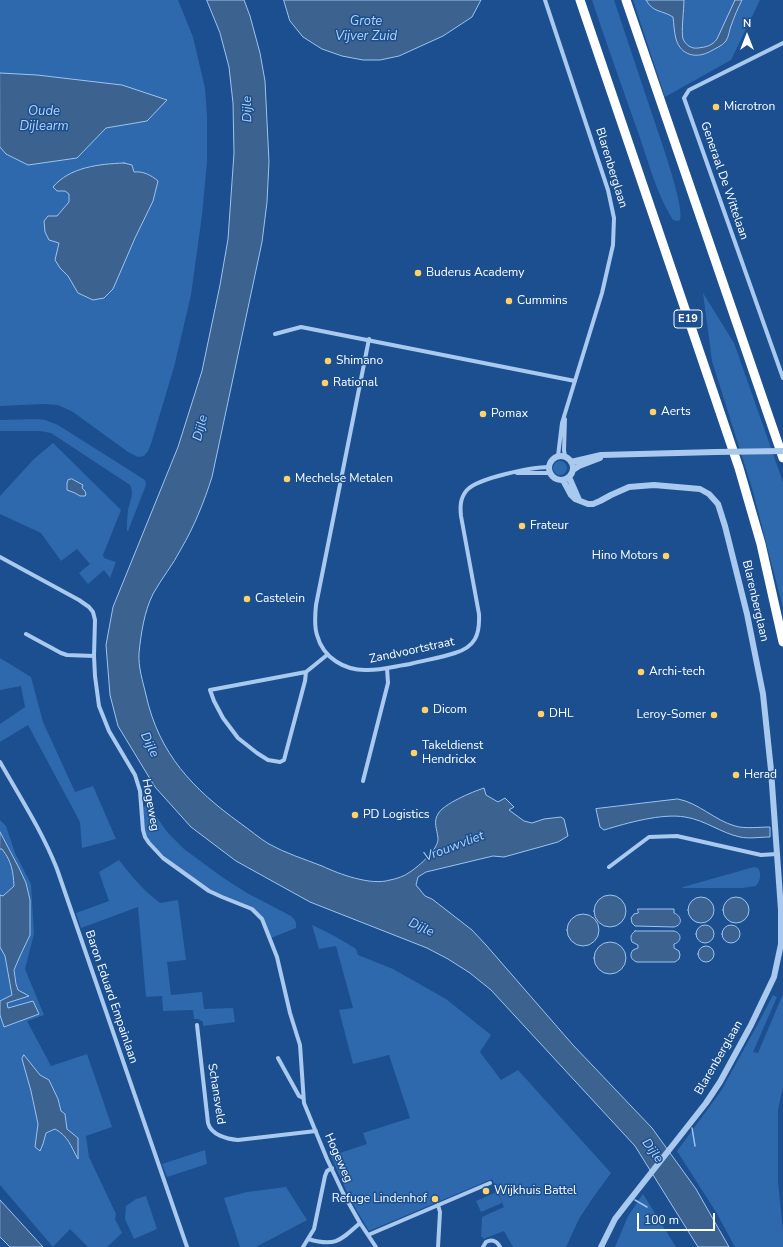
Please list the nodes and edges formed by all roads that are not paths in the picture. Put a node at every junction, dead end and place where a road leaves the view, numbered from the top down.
1 (545, 0) edge
2 (580, 0) edge
3 (626, 0) edge
4 (783, 43) edge
5 (275, 334) dead end
6 (369, 339) junction
7 (783, 378) edge
8 (575, 381) junction
9 (565, 415) junction
10 (783, 451) edge
11 (613, 455) junction
12 (558, 456) junction
13 (565, 457) junction
14 (783, 458) edge
15 (571, 462) junction
16 (549, 470) junction
17 (573, 470) junction
18 (566, 479) junction
19 (0, 557) edge
20 (26, 634) dead end
21 (783, 642) edge
22 (327, 655) junction
23 (94, 656) junction
24 (387, 668) junction
25 (306, 672) junction
26 (0, 762) edge
27 (363, 781) dead end
28 (777, 854) junction
29 (609, 867) dead end
30 (197, 1025) dead end
31 (278, 1058) dead end
32 (303, 1098) junction
33 (316, 1131) junction
34 (332, 1168) junction
35 (490, 1183) dead end
36 (438, 1205) junction
37 (360, 1223) junction
38 (368, 1235) junction
39 (308, 1239) junction
40 (187, 1247) edge
41 (303, 1247) edge
42 (376, 1247) edge
43 (438, 1247) edge
44 (483, 1247) edge
45 (500, 1247) edge
46 (601, 1247) edge

1 - 8 street, Blarenberglaan
2 - 21 highway, E19
3 - 14 highway
4 - 7 street, Generaal De Wittelaan
5 - 6 street
6 - 8 street
6 - 22 street, Zandvoortstraat
8 - 9 street, Blarenberglaan
9 - 12 street, Blarenberglaan
9 - 13 street, Blarenberglaan
10 - 11 street, bridge
11 - 15 street
11 - 17 street
12 - 13 street
12 - 16 street
13 - 15 street
15 - 17 street
16 - 18 street
16 - 24 street, Zandvoortstraat
17 - 18 street
18 - 28 street, Blarenberglaan
19 - 23 street, Hogeweg
20 - 23 street
22 - 24 street, Zandvoortstraat
22 - 25 street
23 - 32 street, Hogeweg
24 - 27 street
25 - 25 street
26 - 40 street, Baron Eduard Empainlaan
28 - 29 street
28 - 46 street, Blarenberglaan
30 - 33 street, Schansveld
31 - 32 street, Hogeweg
32 - 33 street, Hogeweg
33 - 34 street, Hogeweg
34 - 37 street, Hogeweg
34 - 39 street
35 - 36 street
36 - 38 street
36 - 43 street
37 - 38 street, Hogeweg
37 - 39 street
38 - 42 street, Hogeweg
39 - 41 street
44 - 45 street

